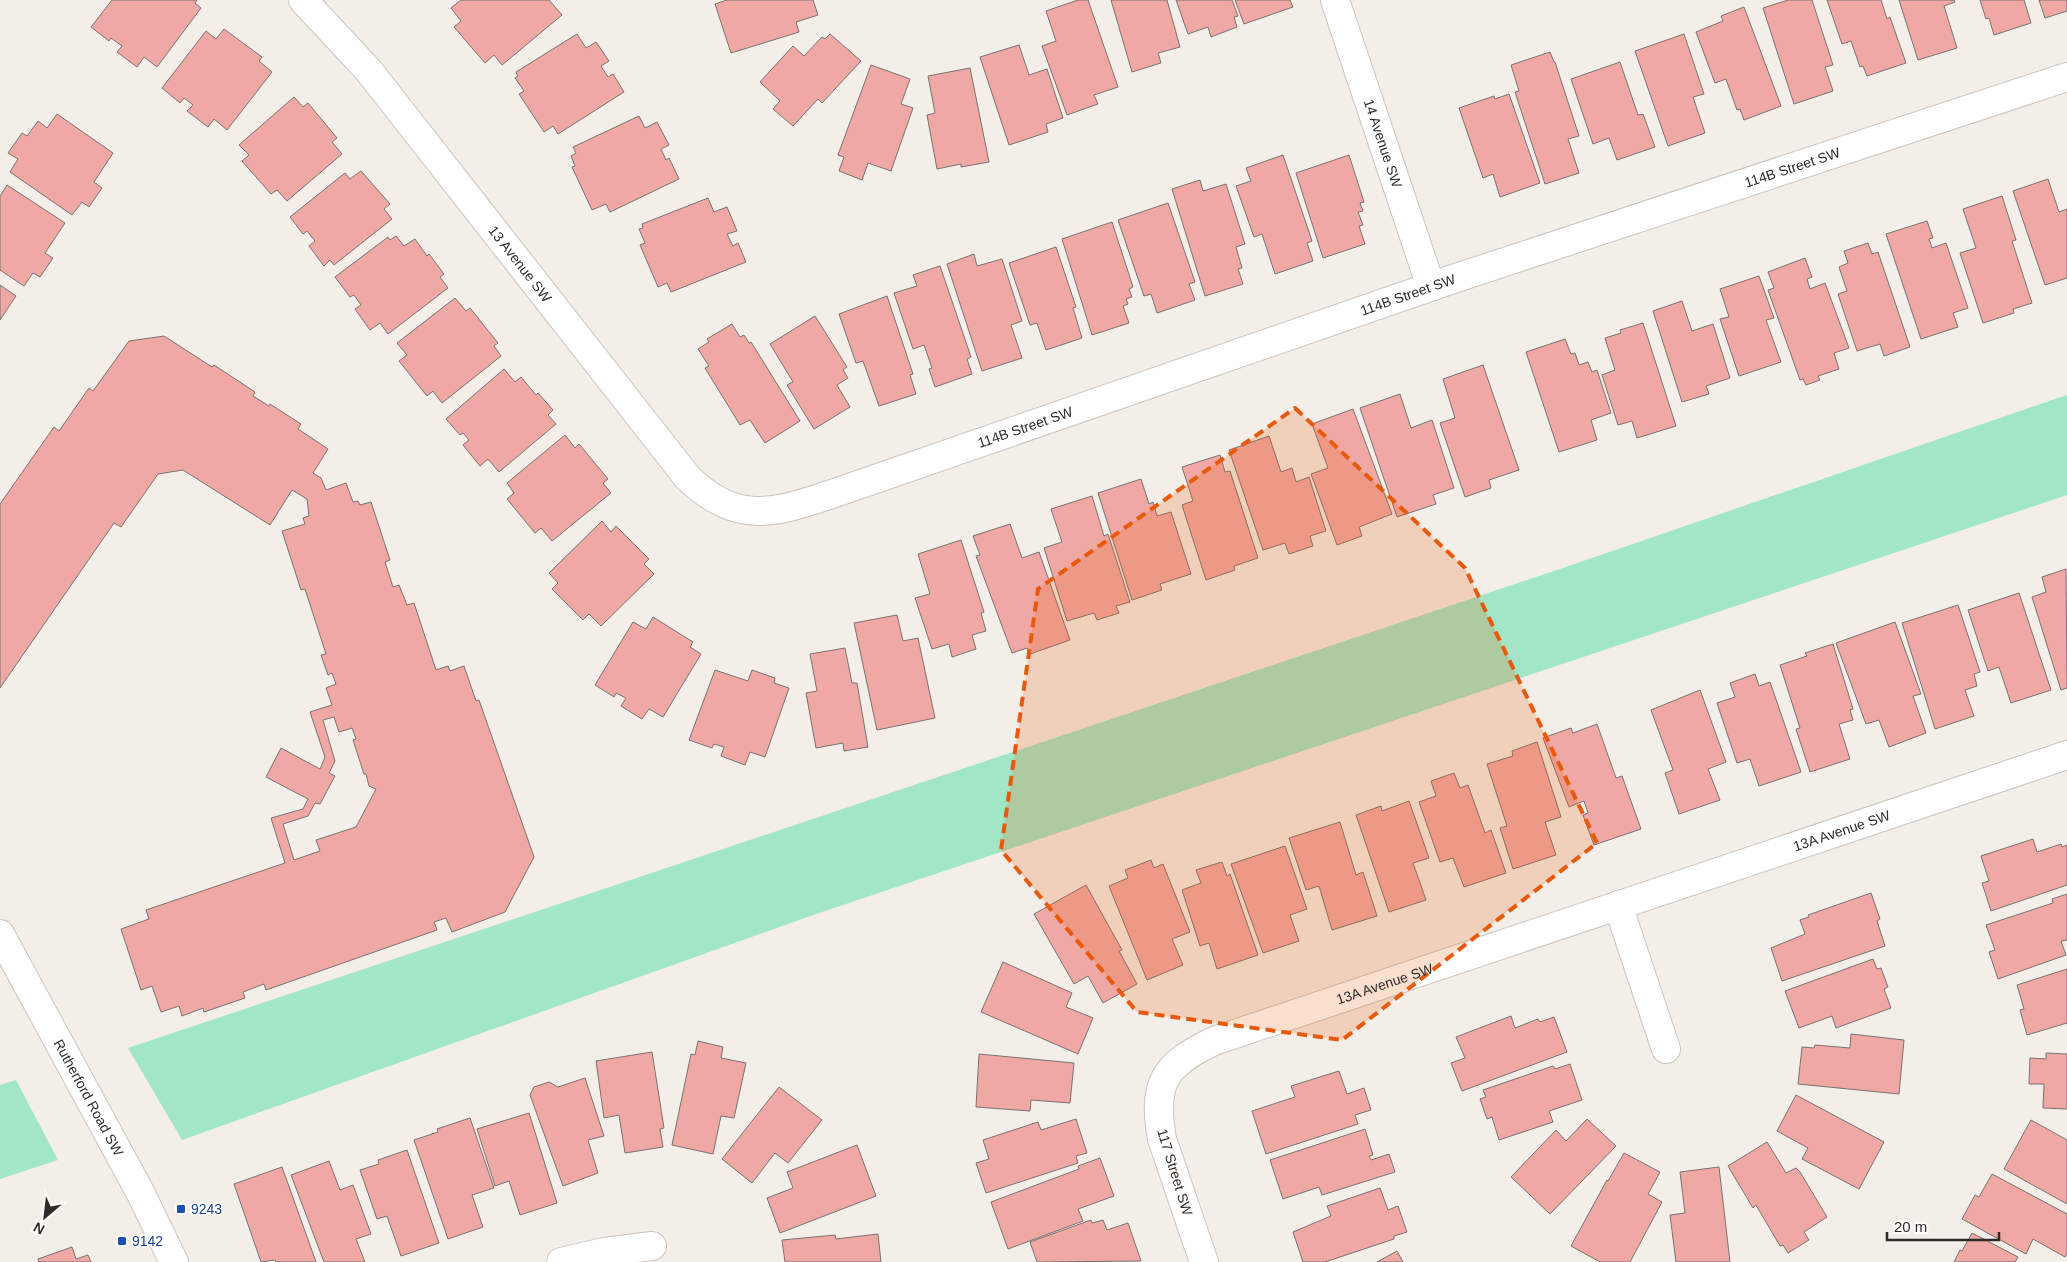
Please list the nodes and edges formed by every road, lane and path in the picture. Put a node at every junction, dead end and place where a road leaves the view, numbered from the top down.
1 (303, 0) edge
2 (1335, 0) edge
3 (2067, 77) edge
4 (1432, 287) junction
5 (750, 512) joint
6 (2067, 755) edge
7 (1618, 905) junction
8 (0, 934) edge
9 (1666, 1049) dead end
10 (1163, 1080) joint
11 (652, 1246) dead end
12 (174, 1262) edge
13 (561, 1262) edge
14 (1204, 1262) edge

1 - 5 street, 13 Avenue SW
2 - 4 street, 14 Avenue SW
3 - 4 street, 114B Street SW
4 - 5 street, 114B Street SW
6 - 7 street, 13A Avenue SW
7 - 9 street
7 - 10 street, 13A Avenue SW
8 - 12 street, Rutherford Road SW
10 - 14 street, 117 Street SW
11 - 13 street

